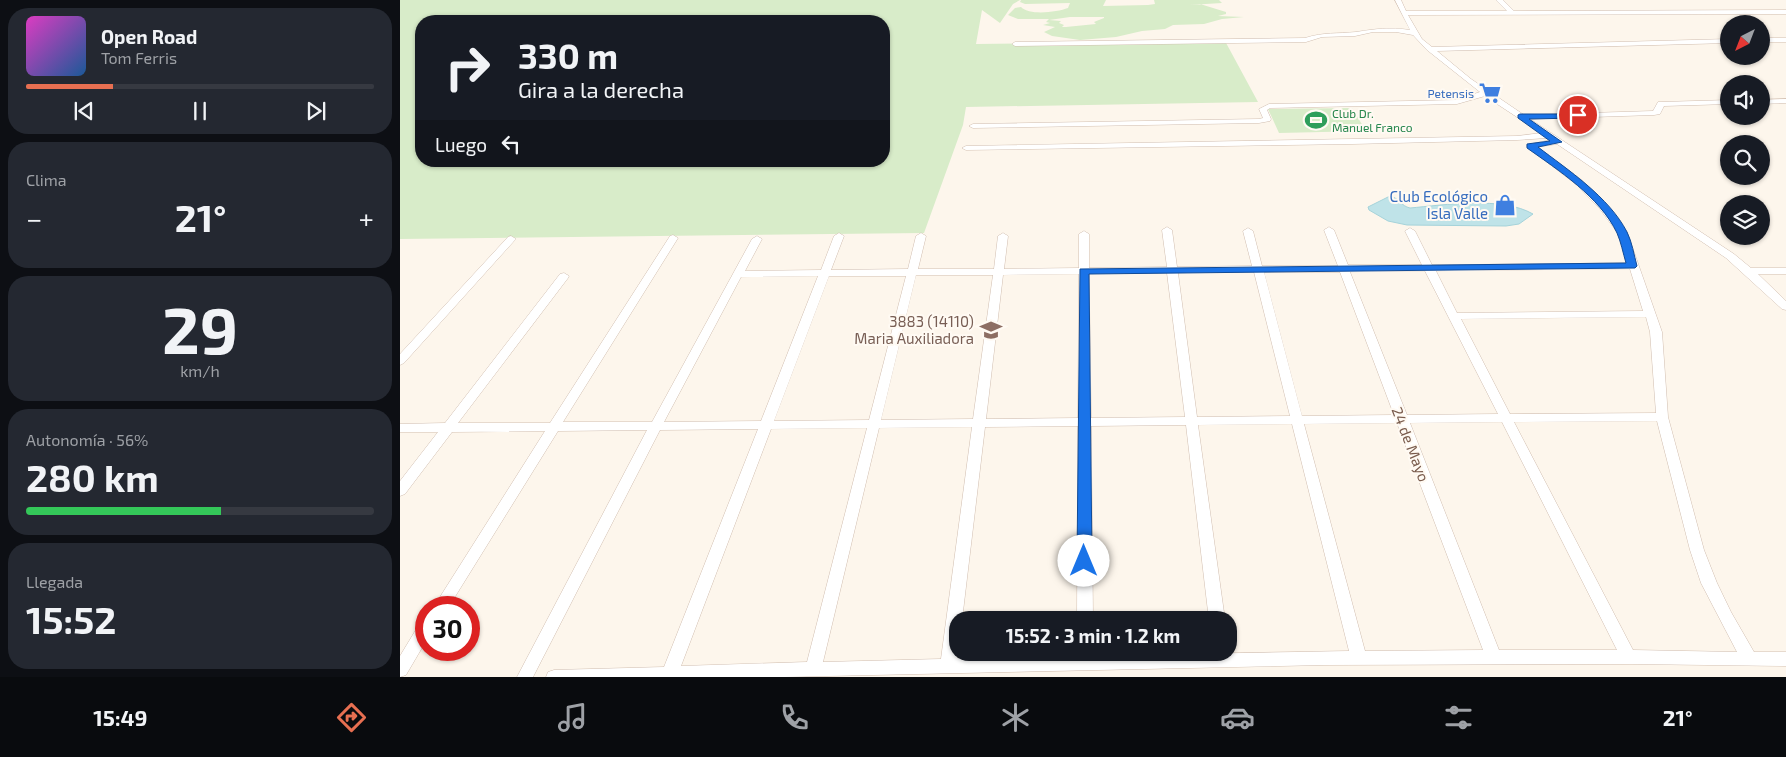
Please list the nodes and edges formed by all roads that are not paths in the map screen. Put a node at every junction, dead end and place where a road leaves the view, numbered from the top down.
1 (1398, 0) edge
2 (1499, 0) edge
3 (1514, 12) junction
4 (1786, 12) edge
5 (1404, 13) junction
6 (1414, 33) junction
7 (1770, 40) edge
8 (1786, 40) edge
9 (1720, 41) edge
10 (1016, 44) dead end
11 (1429, 49) junction
12 (1486, 93) junction
13 (1786, 101) edge
14 (1720, 102) edge
15 (1770, 102) edge
16 (1520, 117) junction
17 (973, 126) dead end
18 (1548, 135) junction
19 (1558, 142) junction
20 (966, 148) dead end
21 (1167, 230) dead end
22 (1329, 230) dead end
23 (1410, 230) dead end
24 (1248, 231) dead end
25 (1084, 234) dead end
26 (839, 236) dead end
27 (921, 236) dead end
28 (1003, 236) dead end
29 (673, 238) dead end
30 (511, 239) dead end
31 (757, 239) dead end
32 (1632, 266) junction
33 (1343, 268) junction
34 (1429, 268) junction
35 (1258, 269) junction
36 (1172, 270) junction
37 (1084, 271) junction
38 (1748, 271) junction
39 (911, 272) junction
40 (998, 272) junction
41 (1786, 272) edge
42 (824, 273) junction
43 (738, 274) junction
44 (564, 276) dead end
45 (1786, 306) edge
46 (1651, 314) junction
47 (1454, 316) junction
48 (400, 361) edge
49 (1662, 417) junction
50 (1506, 419) junction
51 (1297, 420) junction
52 (1402, 420) junction
53 (1192, 421) junction
54 (1084, 422) junction
55 (979, 423) junction
56 (874, 424) junction
57 (766, 425) junction
58 (554, 426) junction
59 (656, 426) junction
60 (448, 427) junction
61 (400, 428) edge
62 (400, 491) edge
63 (448, 596) edge
64 (1085, 611) edge
65 (1216, 611) edge
66 (415, 646) edge
67 (1237, 656) edge
68 (1628, 656) junction
69 (1494, 658) junction
70 (1750, 658) junction
71 (1358, 659) junction
72 (1786, 659) edge
73 (1016, 661) edge
74 (948, 665) junction
75 (812, 669) junction
76 (400, 670) edge
77 (670, 673) junction
78 (525, 677) edge
79 (554, 677) edge

1 - 5 street
2 - 3 street
3 - 4 street
3 - 5 street
5 - 6 street
6 - 10 street
6 - 11 street
7 - 8 street
9 - 11 street
11 - 12 street
12 - 16 street
12 - 17 street
13 - 15 street
14 - 16 street
16 - 18 street
18 - 19 street
18 - 20 street
19 - 32 street
19 - 38 street
21 - 36 street
22 - 33 street, 24 de Mayo
23 - 34 street
24 - 35 street
25 - 37 street
26 - 42 street
27 - 39 street
28 - 40 street
29 - 58 street
30 - 48 street
31 - 43 street
32 - 34 street
32 - 46 street
33 - 34 street
33 - 35 street
33 - 52 street, 24 de Mayo
34 - 47 street
35 - 36 street
35 - 51 street
36 - 37 street
36 - 53 street
37 - 40 street
37 - 54 street
38 - 41 street
38 - 45 street
39 - 40 street
39 - 42 street
39 - 56 street
40 - 55 street
42 - 43 street
42 - 57 street
43 - 59 street
44 - 60 street
46 - 47 street
46 - 49 street
47 - 50 street
49 - 50 street
49 - 70 street
50 - 52 street
50 - 68 street
51 - 52 street
51 - 53 street
51 - 71 street
52 - 69 street, 24 de Mayo
53 - 54 street
53 - 65 street
54 - 55 street
54 - 64 street
55 - 56 street
55 - 74 street
56 - 57 street
56 - 75 street
57 - 59 street
57 - 77 street
58 - 59 street
58 - 60 street
58 - 63 street
59 - 78 street
60 - 61 street
60 - 62 street
66 - 76 street
67 - 71 street
68 - 69 street
68 - 70 street
69 - 71 street
70 - 72 street
73 - 74 street
74 - 75 street
75 - 77 street
77 - 79 street

